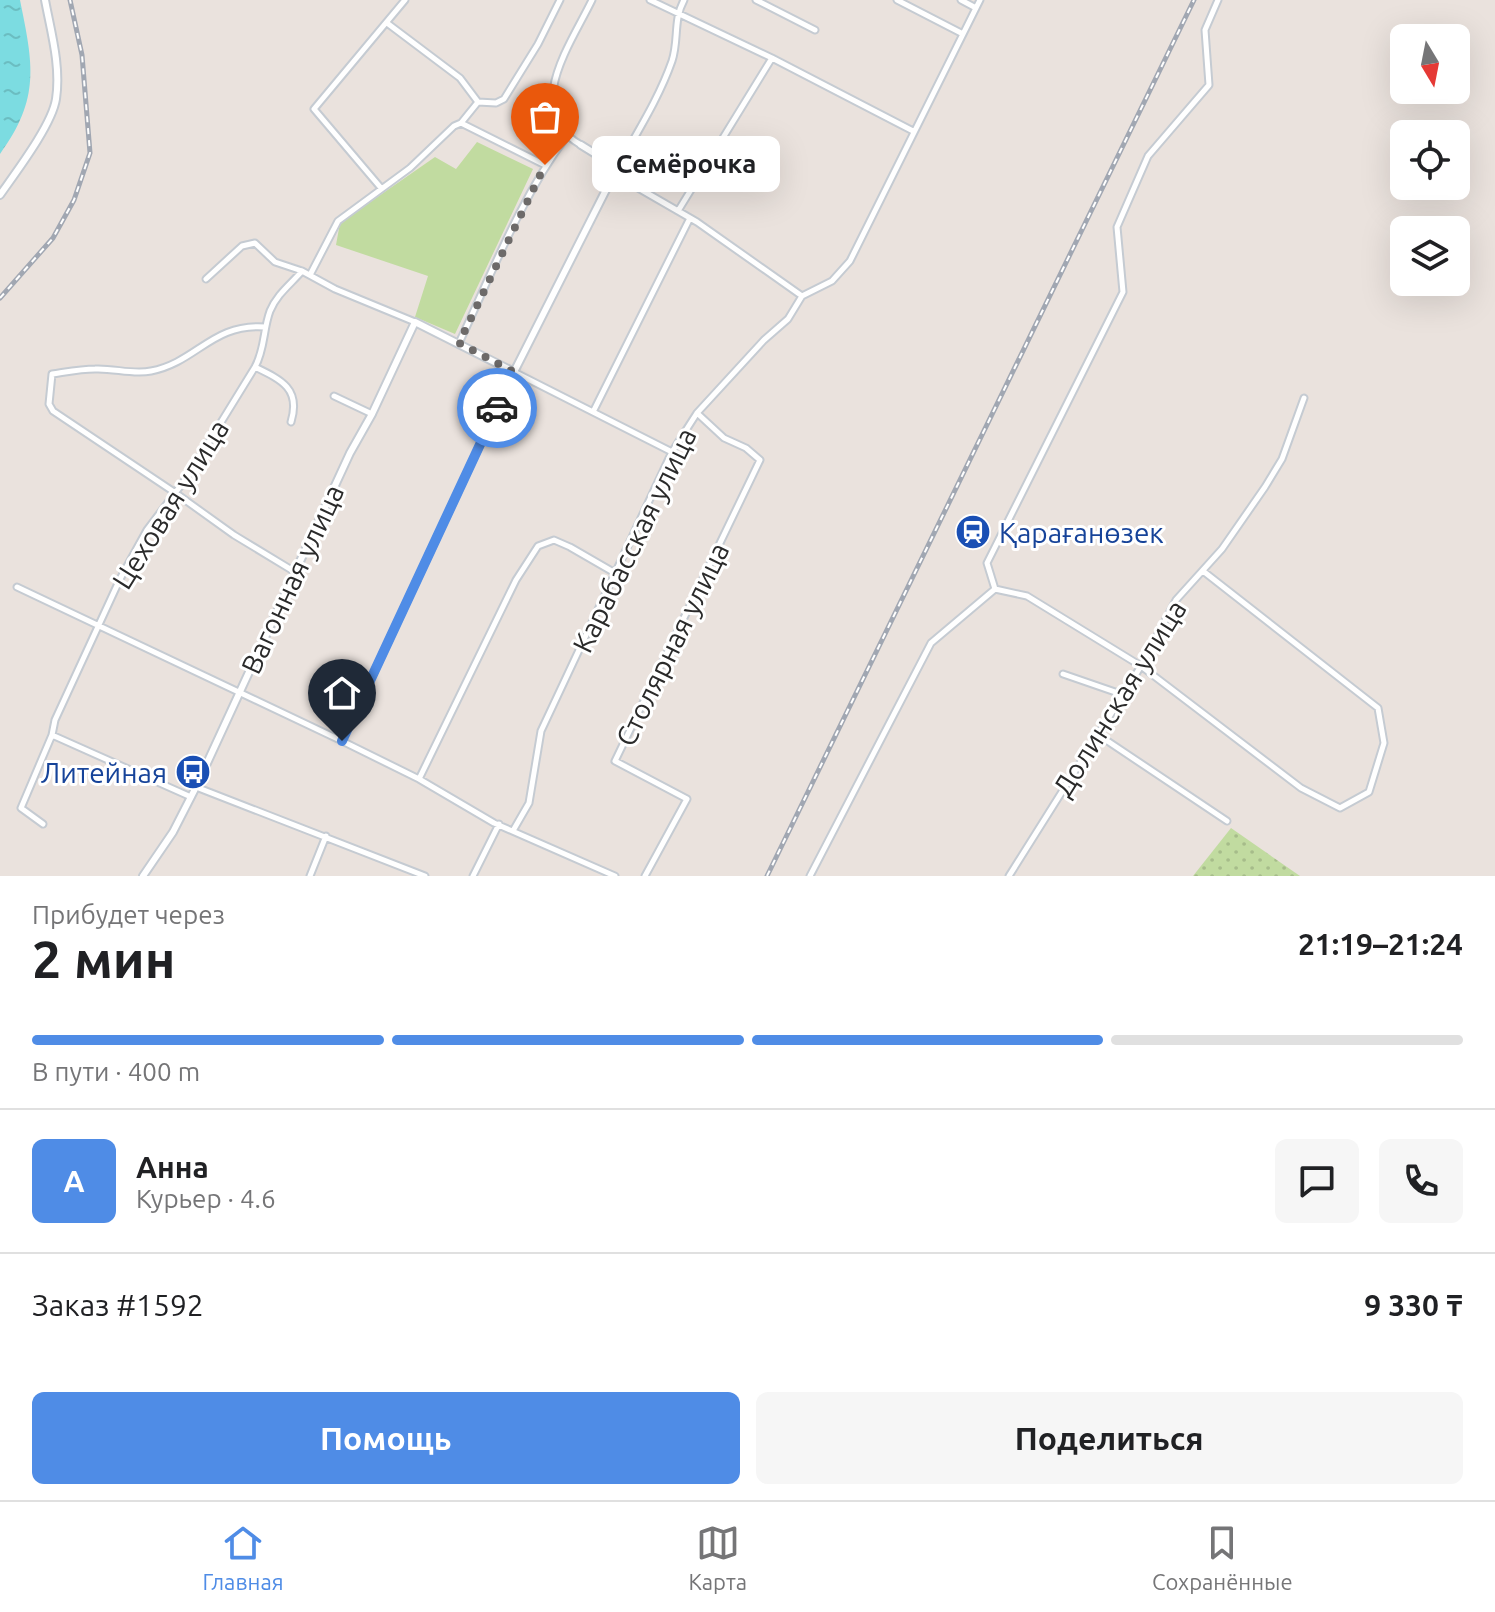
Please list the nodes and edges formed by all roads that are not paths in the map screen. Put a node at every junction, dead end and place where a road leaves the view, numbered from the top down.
1 (45, 0) edge
2 (405, 0) edge
3 (560, 0) edge
4 (592, 0) edge
5 (650, 0) edge
6 (684, 0) edge
7 (756, 0) edge
8 (897, 0) edge
9 (961, 0) edge
10 (980, 0) edge
11 (1218, 0) edge
12 (976, 8) junction
13 (677, 14) junction
14 (387, 23) junction
15 (815, 30) dead end
16 (963, 34) junction
17 (772, 58) junction
18 (478, 102) junction
19 (461, 123) junction
20 (913, 131) junction
21 (566, 137) junction
22 (581, 145) joint
23 (545, 165) junction
24 (614, 174) junction
25 (381, 188) junction
26 (0, 195) edge
27 (678, 211) junction
28 (690, 218) junction
29 (302, 271) junction
30 (310, 275) junction
31 (206, 279) dead end
32 (802, 296) junction
33 (415, 322) junction
34 (265, 327) junction
35 (459, 343) junction
36 (255, 367) junction
37 (514, 372) junction
38 (334, 396) dead end
39 (1304, 398) dead end
40 (593, 412) junction
41 (697, 413) junction
42 (372, 414) junction
43 (291, 422) dead end
44 (672, 452) junction
45 (174, 492) junction
46 (1203, 571) junction
47 (295, 572) junction
48 (615, 573) junction
49 (17, 587) dead end
50 (995, 589) junction
51 (98, 626) junction
52 (1141, 666) junction
53 (1063, 674) dead end
54 (239, 692) junction
55 (1121, 694) junction
56 (1097, 734) junction
57 (52, 735) junction
58 (342, 741) junction
59 (419, 779) junction
60 (196, 787) junction
61 (191, 797) junction
62 (1227, 821) dead end
63 (43, 824) dead end
64 (499, 824) junction
65 (514, 829) junction
66 (326, 836) junction
67 (143, 876) edge
68 (310, 876) edge
69 (425, 876) edge
70 (473, 876) edge
71 (615, 876) edge
72 (645, 876) edge
73 (810, 876) edge
74 (1009, 876) edge

1 - 26 street
2 - 14 street
3 - 18 street
4 - 21 street
5 - 13 street
6 - 13 street
7 - 15 street
8 - 16 street
9 - 12 street
10 - 12 street, Карабасская улица
11 - 50 street
12 - 16 street, Карабасская улица
13 - 17 street
13 - 24 street
14 - 18 street
14 - 25 street
16 - 20 street, Карабасская улица
17 - 20 street
17 - 27 street
18 - 19 street
19 - 23 street
19 - 25 street
20 - 32 street, Карабасская улица
21 - 22 street
21 - 23 street
22 - 24 street
23 - 35 street
24 - 27 street
24 - 37 street
25 - 30 street
27 - 28 street
28 - 32 street
28 - 40 street
29 - 30 street
29 - 31 street
29 - 34 street, Цеховая улица
30 - 33 street
32 - 41 street, Карабасская улица
33 - 35 street
33 - 42 street, Вагонная улица
34 - 36 street, Цеховая улица
34 - 45 street
35 - 37 street
36 - 43 street
36 - 45 street, Цеховая улица
37 - 40 street
37 - 58 street
38 - 42 street
39 - 46 street, Долинская улица
40 - 44 street
41 - 44 street, Карабасская улица
41 - 72 street, Столярная улица
42 - 47 street, Вагонная улица
44 - 48 street, Карабасская улица
45 - 47 street
45 - 51 street, Цеховая улица
46 - 52 street, Долинская улица
46 - 52 street
47 - 54 street, Вагонная улица
48 - 59 street
48 - 65 street, Карабасская улица
49 - 51 street
50 - 52 street
50 - 73 street
51 - 54 street
51 - 57 street, Цеховая улица
52 - 55 street, Долинская улица
53 - 55 street
54 - 58 street
54 - 60 street, Вагонная улица
55 - 56 street, Долинская улица
56 - 62 street
56 - 74 street, Долинская улица
57 - 61 street
57 - 63 street, Цеховая улица
58 - 59 street
59 - 64 street
60 - 61 street, Вагонная улица
60 - 66 street
61 - 67 street, Вагонная улица
64 - 65 street
64 - 70 street
65 - 71 street
66 - 68 street
66 - 69 street

